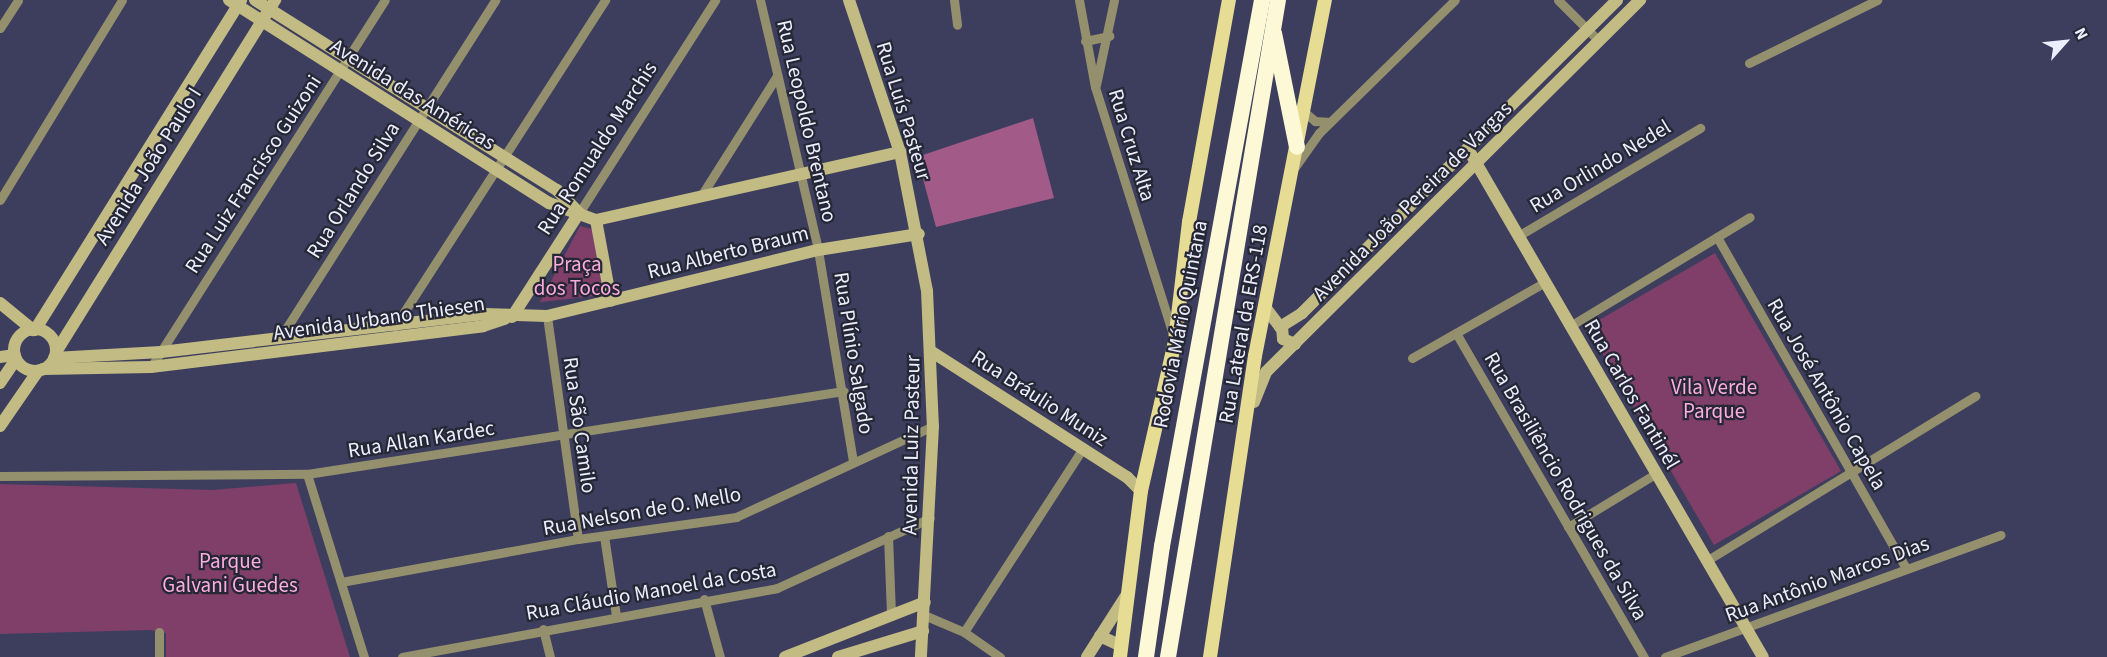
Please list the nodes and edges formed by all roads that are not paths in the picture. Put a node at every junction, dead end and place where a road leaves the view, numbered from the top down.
1 (18, 0) edge
2 (122, 0) edge
3 (255, 0) edge
4 (385, 0) edge
5 (495, 0) edge
6 (605, 0) edge
7 (716, 0) edge
8 (760, 0) edge
9 (849, 0) edge
10 (954, 0) edge
11 (1079, 0) edge
12 (1114, 0) edge
13 (1229, 0) edge
14 (1262, 0) edge
15 (1278, 0) edge
16 (1326, 0) edge
17 (1455, 0) edge
18 (1558, 0) edge
19 (1617, 0) edge
20 (1640, 0) edge
21 (1877, 0) edge
22 (236, 2) edge
23 (268, 10) edge
24 (957, 25) dead end
25 (1273, 26) junction
26 (0, 28) edge
27 (1587, 29) junction
28 (1108, 36) junction
29 (1085, 41) junction
30 (1599, 41) junction
31 (347, 60) junction
32 (1749, 63) dead end
33 (340, 72) junction
34 (777, 76) junction
35 (1095, 87) junction
36 (426, 107) junction
37 (1303, 111) junction
38 (418, 120) junction
39 (1330, 122) junction
40 (1700, 128) dead end
41 (1297, 147) junction
42 (1468, 149) junction
43 (900, 152) junction
44 (504, 155) junction
45 (1476, 163) junction
46 (495, 169) junction
47 (1293, 172) junction
48 (802, 174) junction
49 (701, 196) junction
50 (0, 200) edge
51 (579, 213) junction
52 (1750, 217) dead end
53 (596, 220) junction
54 (1396, 224) junction
55 (919, 234) junction
56 (1405, 234) junction
57 (1518, 236) junction
58 (1717, 237) junction
59 (819, 250) junction
60 (1545, 282) junction
61 (1160, 299) junction
62 (610, 301) junction
63 (1180, 302) junction
64 (0, 303) edge
65 (1265, 307) junction
66 (547, 316) junction
67 (512, 317) junction
68 (396, 325) junction
69 (1570, 326) junction
70 (1282, 327) junction
71 (34, 330) junction
72 (1456, 333) junction
73 (280, 338) junction
74 (386, 339) junction
75 (1175, 341) junction
76 (1295, 344) junction
77 (161, 352) junction
78 (932, 352) junction
79 (55, 355) junction
80 (0, 357) edge
81 (16, 357) junction
82 (1412, 358) dead end
83 (151, 367) junction
84 (40, 370) junction
85 (0, 383) edge
86 (844, 391) junction
87 (1975, 396) dead end
88 (0, 426) edge
89 (933, 426) junction
90 (563, 434) junction
91 (1243, 447) junction
92 (1083, 448) junction
93 (853, 462) junction
94 (1146, 470) junction
95 (1851, 472) junction
96 (307, 474) junction
97 (1655, 474) junction
98 (0, 476) edge
99 (1127, 477) junction
100 (1141, 491) junction
101 (930, 518) junction
102 (1568, 527) junction
103 (2001, 535) dead end
104 (604, 536) junction
105 (888, 536) junction
106 (578, 539) junction
107 (1706, 561) junction
108 (1906, 569) junction
109 (342, 582) junction
110 (1126, 596) junction
111 (704, 599) junction
112 (924, 608) junction
113 (616, 615) junction
114 (891, 615) junction
115 (1745, 628) junction
116 (543, 629) junction
117 (923, 631) junction
118 (159, 632) dead end
119 (964, 632) junction
120 (1100, 636) junction
121 (1121, 651) edge
122 (159, 657) edge
123 (364, 657) edge
124 (402, 657) edge
125 (550, 657) edge
126 (720, 657) edge
127 (785, 657) edge
128 (838, 657) edge
129 (921, 657) edge
130 (1000, 657) edge
131 (1087, 657) edge
132 (1146, 657) edge
133 (1168, 657) edge
134 (1210, 657) edge
135 (1644, 657) edge
136 (1665, 657) edge
137 (1763, 657) edge

1 - 26 street
2 - 50 street
3 - 23 street, Avenida das Américas
4 - 31 street, Rua Luiz Francisco Guizoni
5 - 36 street, Rua Orlando Silva
6 - 44 street
7 - 51 street, Rua Romualdo Marchis
8 - 34 street, Rua Leopoldo Brentano
9 - 43 street, Rua Luís Pasteur
10 - 24 street
11 - 29 street, Rua Cruz Alta
12 - 28 street
13 - 63 main road
14 - 132 highway, Rodovia Mário Quintana
15 - 25 highway, Rodovia Mário Quintana
16 - 37 main road, Rua Lateral da ERS-118
17 - 39 street
18 - 27 street
19 - 27 street, Avenida João Pereira de Vargas
20 - 30 street, Avenida João Pereira de Vargas
21 - 32 street
22 - 23 street, Avenida das Américas
22 - 71 street, Avenida João Paulo I
23 - 31 street, Avenida das Américas
23 - 33 street, Avenida das Américas
23 - 79 street, Avenida João Paulo I
25 - 41 highway
25 - 133 highway, Rodovia Mário Quintana
27 - 30 street
27 - 42 street, Avenida João Pereira de Vargas
28 - 29 street
28 - 35 street
29 - 35 street, Rua Cruz Alta
30 - 45 street, Avenida João Pereira de Vargas
31 - 33 street, Rua Luiz Francisco Guizoni
31 - 36 street, Avenida das Américas
33 - 38 street, Avenida das Américas
33 - 77 street, Rua Luiz Francisco Guizoni
34 - 48 street, Rua Leopoldo Brentano
34 - 49 street
35 - 61 street, Rua Cruz Alta
36 - 38 street, Rua Orlando Silva
36 - 44 street, Avenida das Américas
37 - 39 street
37 - 41 main road, Rua Lateral da ERS-118
38 - 46 street, Avenida das Américas
38 - 73 street, Rua Orlando Silva
39 - 47 street
40 - 57 street, Rua Orlindo Nedel
41 - 47 main road, Rua Lateral da ERS-118
42 - 45 street, Rua Carlos Fantinél
42 - 54 street, Avenida João Pereira de Vargas
43 - 48 street
43 - 55 street, Rua Luís Pasteur
44 - 46 street
44 - 51 street, Avenida das Américas
45 - 56 street, Avenida João Pereira de Vargas
45 - 57 street, Rua Carlos Fantinél
46 - 51 street, Avenida das Américas
46 - 68 street
47 - 65 main road, Rua Lateral da ERS-118
48 - 49 street
48 - 59 street, Rua Leopoldo Brentano
49 - 53 street
51 - 53 street, Avenida das Américas
51 - 67 street, Rua Romualdo Marchis
52 - 58 street
53 - 62 street
54 - 56 street
54 - 70 street, Avenida João Pereira de Vargas
55 - 59 street, Rua Alberto Braum
55 - 78 street, Avenida Luiz Pasteur
56 - 76 street, Avenida João Pereira de Vargas
57 - 60 street, Rua Carlos Fantinél
58 - 69 street
58 - 95 street, Rua José Antônio Capela
59 - 62 street, Rua Alberto Braum
59 - 86 street, Rua Plínio Salgado
60 - 69 street, Rua Carlos Fantinél
60 - 72 street
61 - 63 street
61 - 75 street, Rua Cruz Alta
62 - 66 street, Rua Alberto Braum
63 - 75 main road
64 - 71 street
65 - 70 street
65 - 91 main road, Rua Lateral da ERS-118
66 - 67 street, Rua Alberto Braum
66 - 90 street, Rua São Camilo
67 - 68 street, Avenida Urbano Thiesen
67 - 74 street, Avenida Urbano Thiesen
68 - 73 street, Avenida Urbano Thiesen
68 - 74 street
69 - 97 street, Rua Carlos Fantinél
70 - 76 street
71 - 79 street
71 - 81 street
72 - 82 street
72 - 102 street, Rua Brasiliêncio Rodrigues da Silva
73 - 77 street, Avenida Urbano Thiesen
74 - 83 street, Avenida Urbano Thiesen
75 - 94 main road
76 - 91 street, Avenida João Pereira de Vargas
77 - 79 street, Avenida Urbano Thiesen
77 - 83 street, Rua Luiz Francisco Guizoni
78 - 89 street, Avenida Luiz Pasteur
78 - 92 street, Rua Bráulio Muniz
79 - 84 street
80 - 81 street
81 - 84 street
81 - 85 street
83 - 84 street, Avenida Urbano Thiesen
84 - 88 street
86 - 90 street, Rua Allan Kardec
86 - 93 street, Rua Plínio Salgado
87 - 95 street
89 - 93 street, Rua Nelson de O. Mello
89 - 101 street, Avenida Luiz Pasteur
90 - 96 street, Rua Allan Kardec
90 - 106 street, Rua São Camilo
91 - 134 main road, Rua Lateral da ERS-118
92 - 99 street, Rua Bráulio Muniz
92 - 119 street
93 - 104 street, Rua Nelson de O. Mello
94 - 99 street
94 - 100 main road
95 - 107 street
95 - 108 street, Rua José Antônio Capela
96 - 98 street, Rua Allan Kardec
96 - 109 street
97 - 102 street
97 - 107 street, Rua Carlos Fantinél
99 - 100 street, Rua Bráulio Muniz
100 - 110 main road
101 - 105 street, Rua Cláudio Manoel da Costa
101 - 112 street, Avenida Luiz Pasteur
102 - 135 street, Rua Brasiliêncio Rodrigues da Silva
103 - 108 street, Rua Antônio Marcos Dias
104 - 106 street, Rua Nelson de O. Mello
104 - 113 street
105 - 111 street, Rua Cláudio Manoel da Costa
105 - 114 street
106 - 109 street, Rua Nelson de O. Mello
107 - 115 street, Rua Carlos Fantinél
108 - 115 street, Rua Antônio Marcos Dias
109 - 123 street
110 - 120 street
110 - 121 main road
111 - 113 street, Rua Cláudio Manoel da Costa
111 - 126 street
112 - 114 street
112 - 117 street, Avenida Luiz Pasteur
112 - 119 street
113 - 116 street, Rua Cláudio Manoel da Costa
114 - 127 street
115 - 136 street, Rua Antônio Marcos Dias
115 - 137 street, Rua Carlos Fantinél
116 - 124 street, Rua Cláudio Manoel da Costa
116 - 125 street
117 - 128 street
117 - 129 street, Avenida Luiz Pasteur
118 - 122 street
119 - 130 street
120 - 121 street
120 - 131 street

